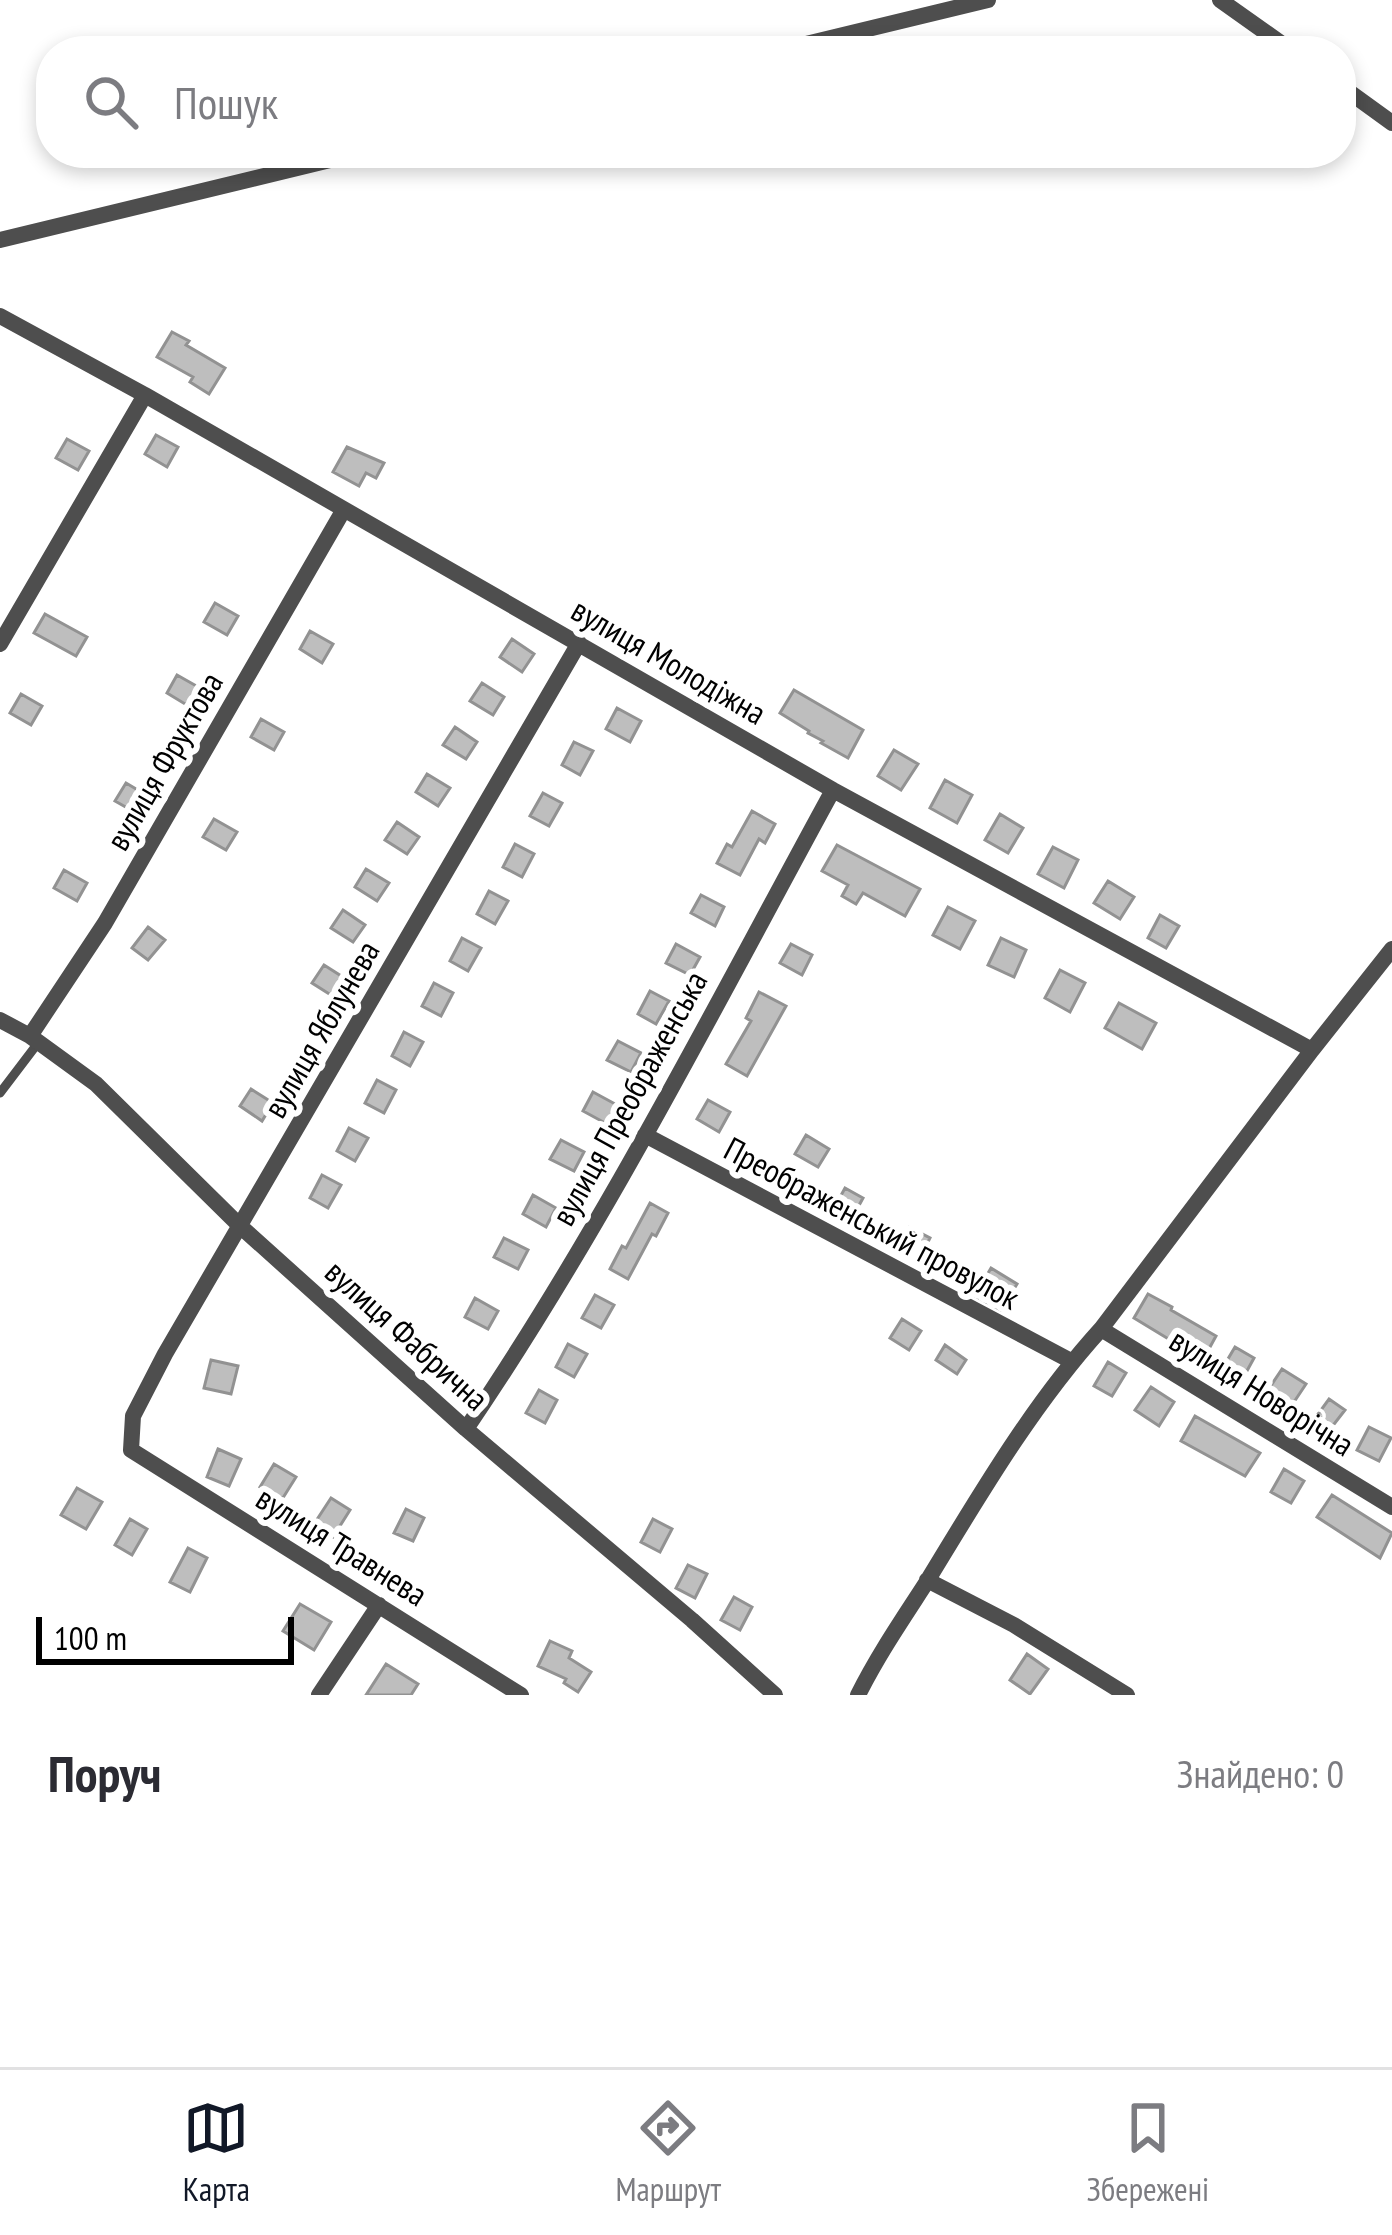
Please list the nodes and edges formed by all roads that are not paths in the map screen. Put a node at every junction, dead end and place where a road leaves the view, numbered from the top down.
1 (988, 0) edge
2 (1220, 0) edge
3 (839, 36) edge
4 (1271, 36) edge
5 (1356, 97) edge
6 (1392, 123) edge
7 (297, 168) edge
8 (0, 240) edge
9 (0, 316) edge
10 (146, 395) junction
11 (344, 511) junction
12 (0, 644) edge
13 (579, 644) junction
14 (833, 790) junction
15 (1392, 949) edge
16 (0, 1020) edge
17 (34, 1040) junction
18 (1312, 1050) junction
19 (0, 1093) edge
20 (645, 1136) junction
21 (240, 1226) junction
22 (1101, 1329) junction
23 (1071, 1361) junction
24 (466, 1429) junction
25 (131, 1450) joint
26 (1392, 1507) edge
27 (927, 1580) junction
28 (379, 1605) junction
29 (319, 1695) edge
30 (521, 1695) edge
31 (776, 1695) edge
32 (858, 1695) edge
33 (1126, 1695) edge

1 - 3 street
2 - 4 street
5 - 6 street
7 - 8 street
9 - 10 street, вулиця Молодіжна
10 - 11 street, вулиця Молодіжна
10 - 12 street
11 - 13 street, вулиця Молодіжна
11 - 17 street, вулиця Фруктова
13 - 14 street, вулиця Молодіжна
13 - 21 street, вулиця Яблунева
14 - 18 street, вулиця Молодіжна
14 - 20 street, вулиця Преображенська
15 - 18 street
16 - 17 street, вулиця Фабрична
17 - 19 lane
17 - 21 street, вулиця Фабрична
18 - 22 street
20 - 23 street, Преображенський провулок
20 - 24 street, вулиця Преображенська
21 - 24 street, вулиця Фабрична
21 - 25 street, вулиця Яблунева
22 - 23 street
22 - 26 street, вулиця Новорічна
23 - 27 street
24 - 31 street, вулиця Фабрична
25 - 28 street, вулиця Травнева
27 - 32 street
27 - 33 street
28 - 29 street
28 - 30 street, вулиця Травнева

